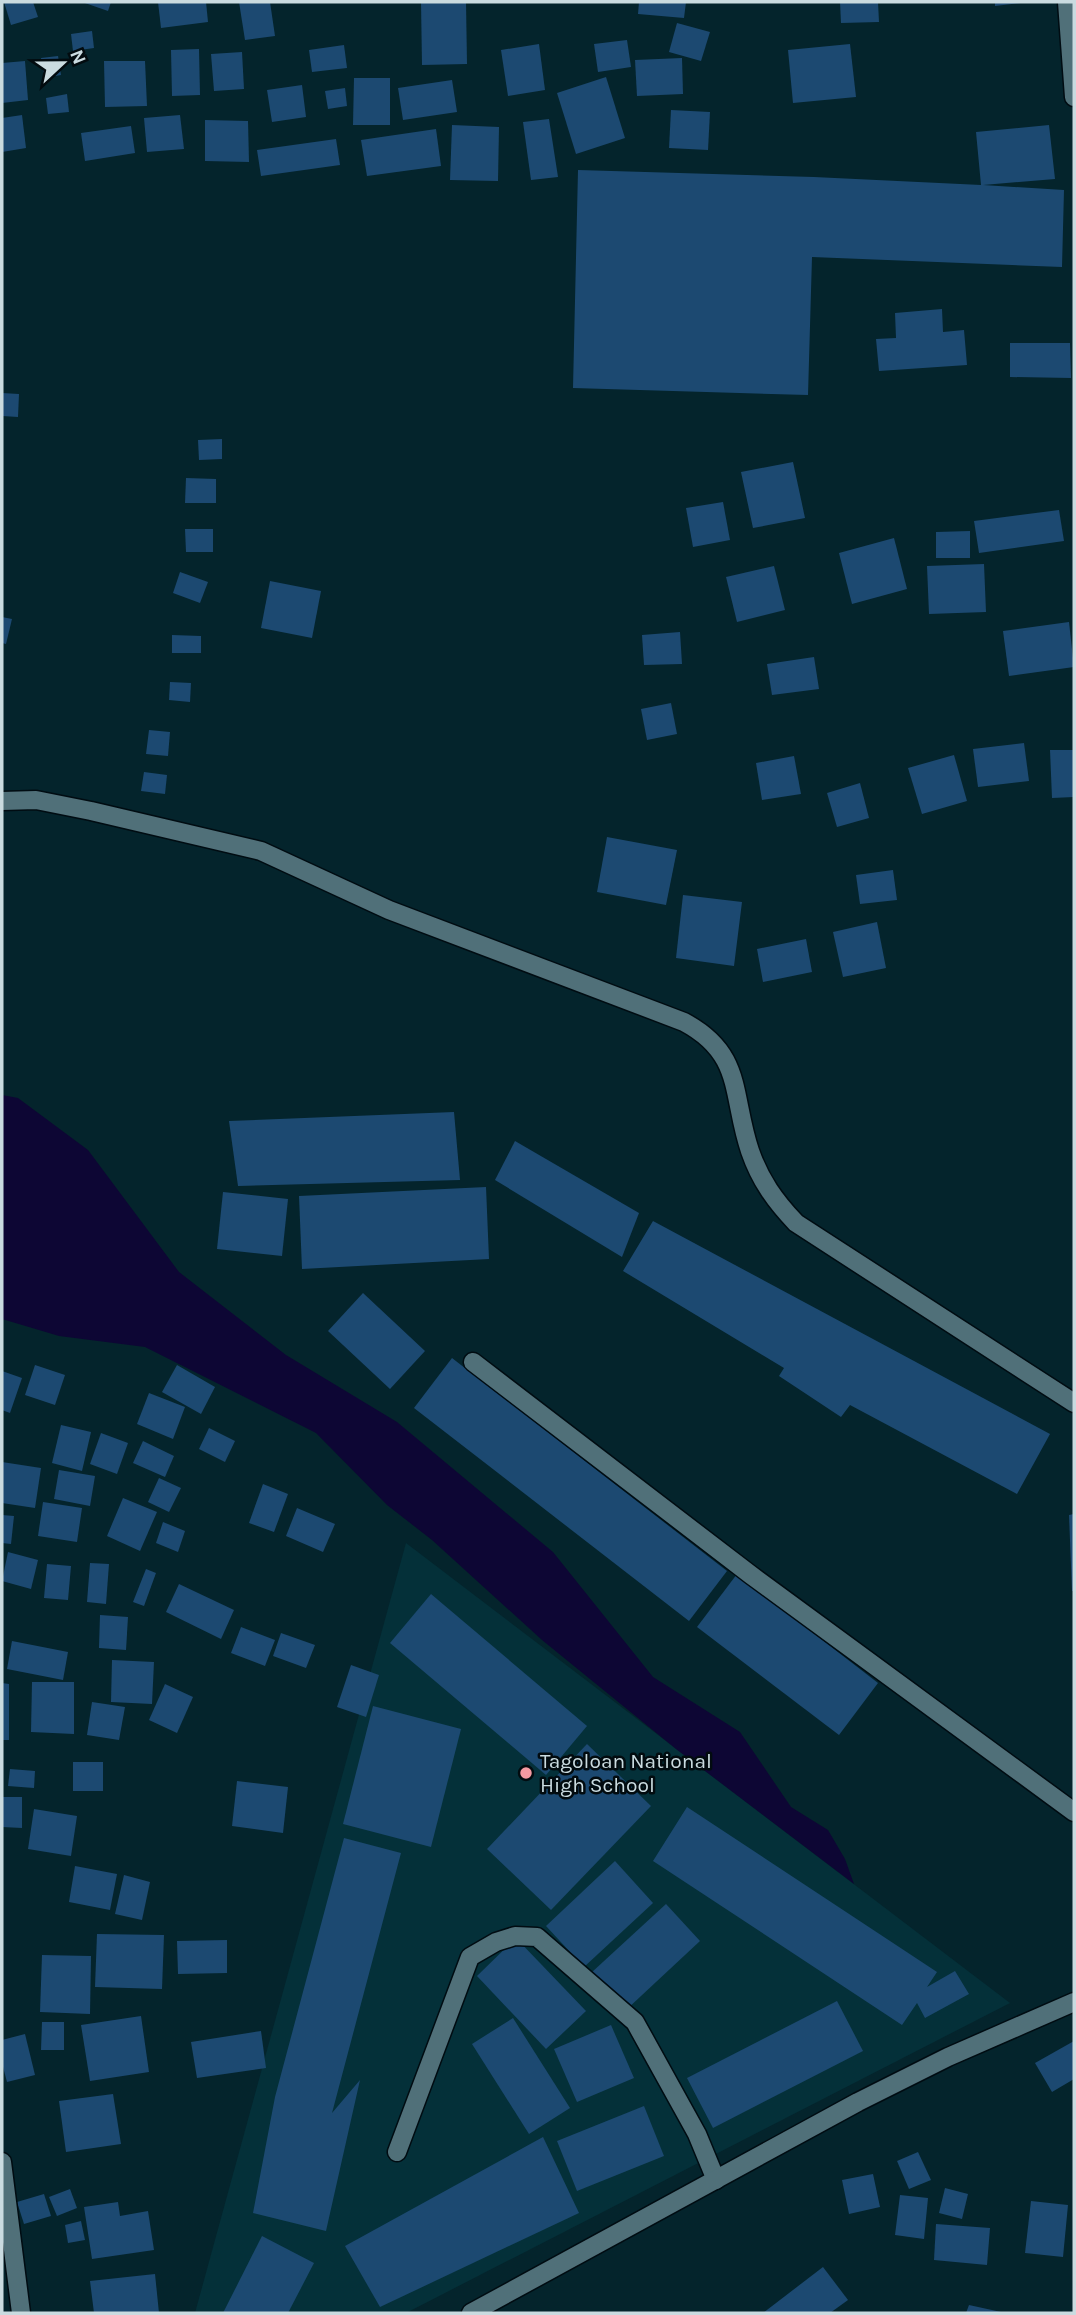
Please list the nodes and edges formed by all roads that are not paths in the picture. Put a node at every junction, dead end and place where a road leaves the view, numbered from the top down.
1 (1067, 2) edge
2 (1074, 96) edge
3 (2, 800) edge
4 (473, 1362) dead end
5 (1074, 1403) edge
6 (1074, 1812) edge
7 (1074, 2002) edge
8 (397, 2152) dead end
9 (2, 2162) edge
10 (716, 2180) junction
11 (21, 2313) edge
12 (471, 2313) edge

1 - 2 street
3 - 5 street
4 - 6 street
7 - 10 street
8 - 10 street
9 - 11 street
10 - 12 street

